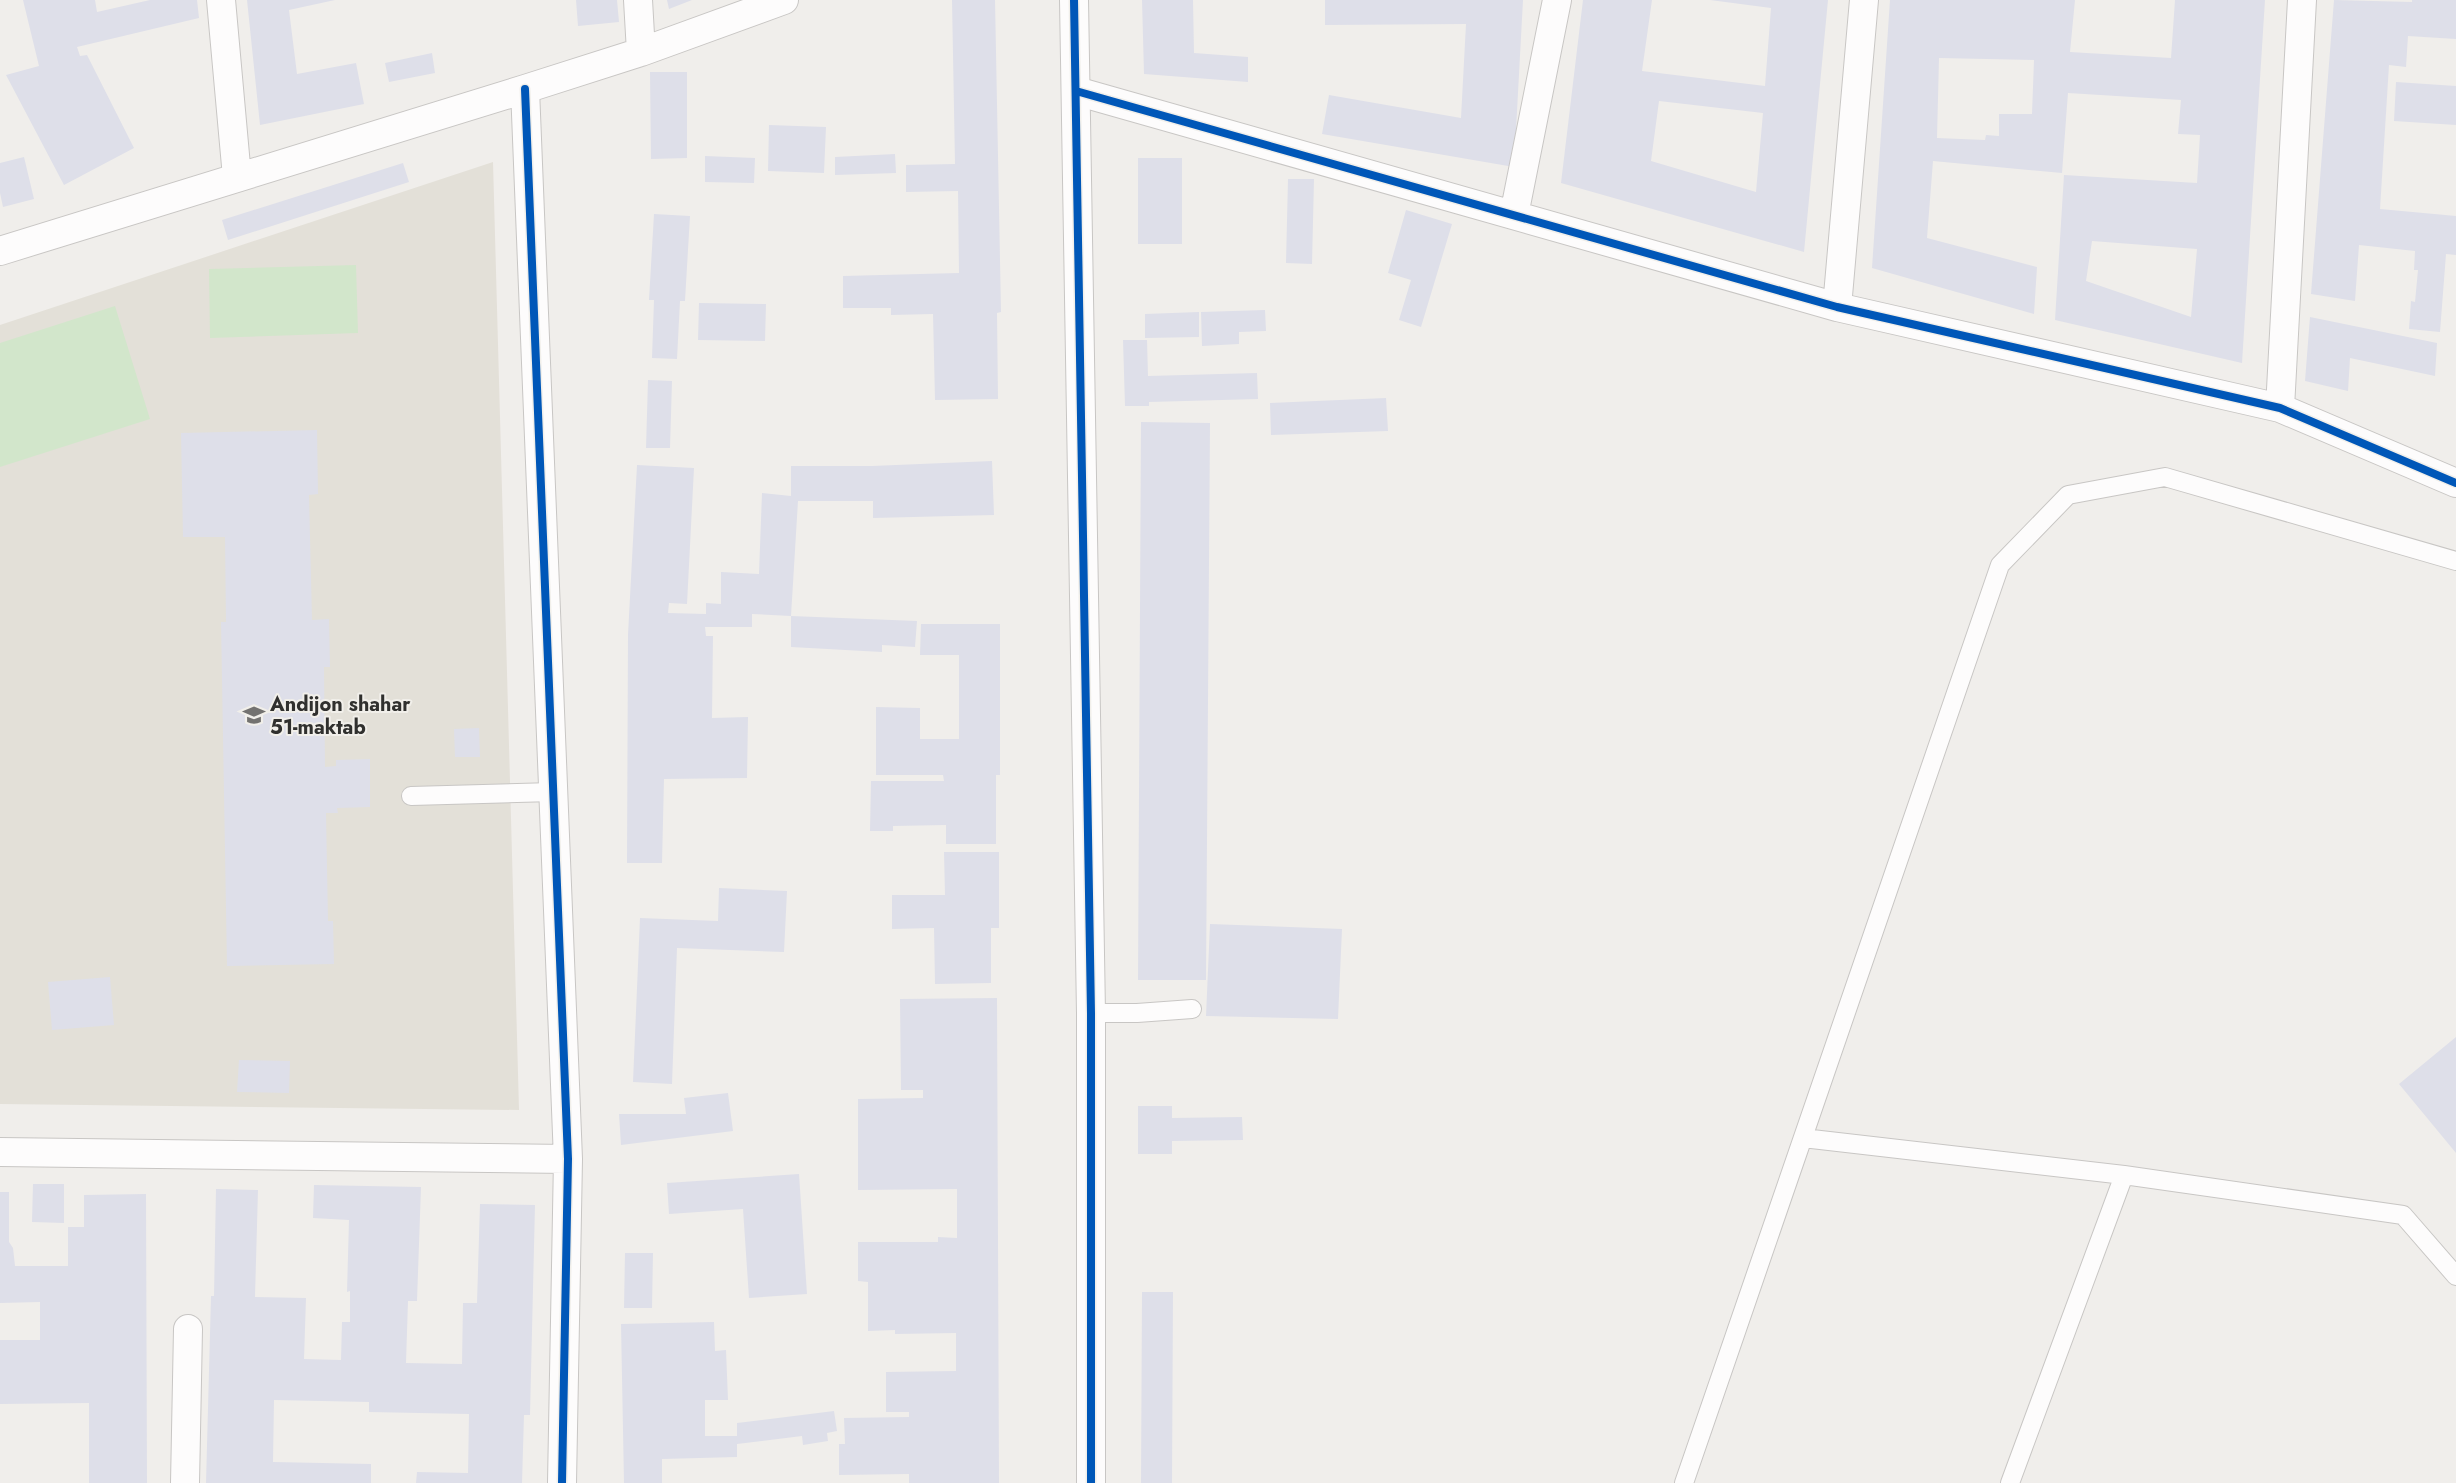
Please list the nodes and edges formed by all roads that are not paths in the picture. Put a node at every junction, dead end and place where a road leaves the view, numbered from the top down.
1 (221, 0) edge
2 (638, 0) edge
3 (784, 0) edge
4 (1074, 0) edge
5 (1557, 0) edge
6 (1864, 0) edge
7 (2302, 0) edge
8 (641, 52) junction
9 (526, 89) junction
10 (1076, 91) junction
11 (237, 177) junction
12 (1514, 216) junction
13 (0, 251) edge
14 (1837, 307) junction
15 (2280, 408) junction
16 (2456, 483) edge
17 (2456, 561) edge
18 (553, 792) junction
19 (412, 796) dead end
20 (1192, 1009) dead end
21 (1091, 1013) junction
22 (1803, 1138) junction
23 (0, 1152) edge
24 (568, 1159) junction
25 (2124, 1176) junction
26 (2456, 1276) edge
27 (188, 1329) dead end
28 (185, 1483) edge
29 (562, 1483) edge
30 (1092, 1483) edge
31 (1684, 1483) edge
32 (2010, 1483) edge

1 - 11 street
2 - 8 street
3 - 8 street
4 - 10 street
5 - 12 street
6 - 14 street
7 - 15 street
8 - 9 street
9 - 11 street
9 - 18 street
10 - 12 street
10 - 21 street
11 - 13 street
12 - 14 street
14 - 15 street
15 - 16 street
17 - 22 lane
18 - 19 lane
18 - 24 street
20 - 21 lane
21 - 30 street
22 - 25 lane
22 - 31 lane
23 - 24 street
24 - 29 street
25 - 26 lane
25 - 32 lane
27 - 28 street

